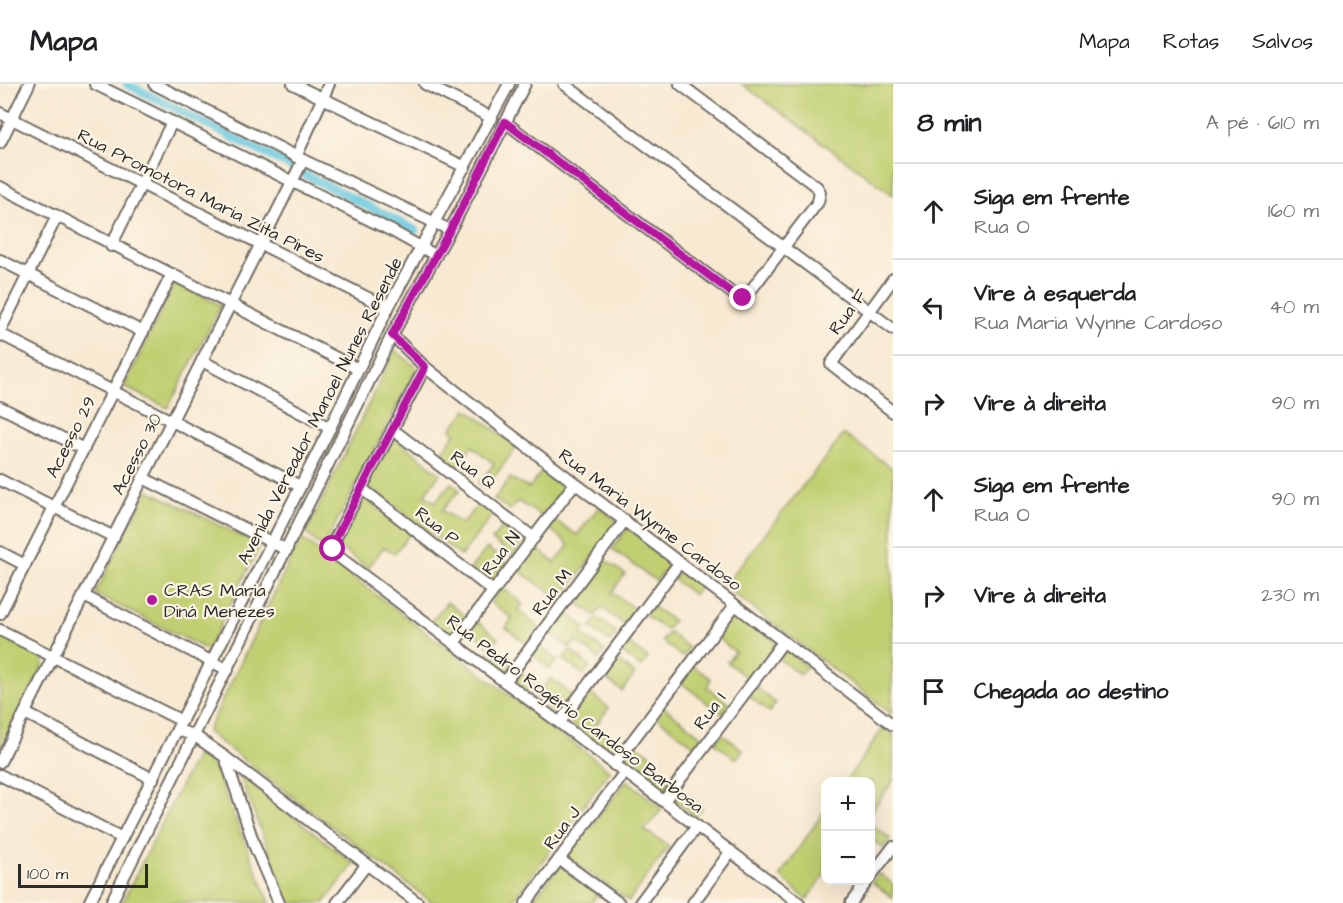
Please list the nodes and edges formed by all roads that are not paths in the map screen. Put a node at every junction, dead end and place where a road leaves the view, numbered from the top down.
1 (29, 84) edge
2 (95, 84) edge
3 (154, 84) edge
4 (293, 84) edge
5 (329, 84) edge
6 (425, 84) edge
7 (509, 84) edge
8 (525, 84) edge
9 (564, 84) edge
10 (680, 84) edge
11 (441, 88) edge
12 (322, 99) junction
13 (0, 112) edge
14 (12, 118) junction
15 (492, 118) junction
16 (172, 122) junction
17 (505, 122) junction
18 (0, 143) edge
19 (299, 158) junction
20 (465, 167) junction
21 (292, 183) junction
22 (140, 185) junction
23 (0, 187) edge
24 (57, 216) junction
25 (430, 222) junction
26 (450, 230) junction
27 (261, 244) junction
28 (417, 245) junction
29 (111, 246) junction
30 (784, 249) junction
31 (435, 255) junction
32 (0, 260) edge
33 (413, 262) junction
34 (426, 271) junction
35 (28, 274) junction
36 (172, 274) junction
37 (893, 279) edge
38 (231, 304) junction
39 (388, 308) junction
40 (869, 311) junction
41 (893, 329) edge
42 (0, 332) edge
43 (143, 332) junction
44 (392, 335) junction
45 (202, 361) junction
46 (425, 367) junction
47 (358, 369) junction
48 (113, 391) junction
49 (0, 407) edge
50 (893, 412) edge
51 (172, 421) junction
52 (330, 428) junction
53 (392, 429) junction
54 (84, 449) junction
55 (143, 478) junction
56 (0, 480) edge
57 (575, 483) junction
58 (300, 486) junction
59 (361, 488) junction
60 (54, 507) junction
61 (625, 520) junction
62 (114, 537) junction
63 (534, 538) junction
64 (272, 543) junction
65 (286, 550) junction
66 (0, 552) edge
67 (680, 562) junction
68 (25, 565) junction
69 (494, 591) junction
70 (84, 596) junction
71 (735, 605) junction
72 (0, 614) edge
73 (0, 630) edge
74 (783, 642) junction
75 (453, 643) junction
76 (53, 657) junction
77 (212, 662) junction
78 (228, 670) junction
79 (505, 682) junction
80 (25, 713) junction
81 (560, 722) junction
82 (893, 725) edge
83 (180, 726) junction
84 (195, 736) junction
85 (225, 757) junction
86 (0, 762) edge
87 (614, 765) junction
88 (625, 772) junction
89 (0, 776) edge
90 (153, 779) junction
91 (664, 801) junction
92 (697, 826) junction
93 (122, 838) junction
94 (893, 847) edge
95 (731, 851) junction
96 (560, 860) junction
97 (367, 864) junction
98 (875, 871) edge
99 (864, 885) edge
100 (605, 899) edge
101 (794, 902) edge
102 (89, 903) edge
103 (111, 903) edge
104 (279, 903) edge
105 (337, 903) edge
106 (418, 903) edge
107 (526, 903) edge
108 (619, 903) edge
109 (640, 903) edge
110 (693, 903) edge
111 (851, 903) edge

1 - 14 street
2 - 16 street
3 - 19 street
4 - 12 street
5 - 12 street, Acesso 30
6 - 11 street
7 - 15 street, Avenida Vereador Manoel Nunes Resende
8 - 17 street, Avenida Vereador Manoel Nunes Resende
9 - 30 street
10 - 30 street
11 - 15 street
12 - 19 street, Acesso 30
12 - 20 street
13 - 14 street, Rua Promotora Maria Zita Pires
14 - 18 street
14 - 22 street, Rua Promotora Maria Zita Pires
15 - 20 street, Avenida Vereador Manoel Nunes Resende
16 - 21 street
16 - 22 street
17 - 26 street, Avenida Vereador Manoel Nunes Resende
17 - 30 street
19 - 21 street, Acesso 30
19 - 25 street
20 - 25 street, Avenida Vereador Manoel Nunes Resende
21 - 27 street, Acesso 30
21 - 28 street
22 - 27 street, Rua Promotora Maria Zita Pires
22 - 29 street
23 - 24 street
24 - 29 street
24 - 35 street
25 - 26 street
25 - 28 street, Avenida Vereador Manoel Nunes Resende
26 - 31 street, Avenida Vereador Manoel Nunes Resende
27 - 38 street, Acesso 30
27 - 39 street, Rua Promotora Maria Zita Pires
28 - 31 street
28 - 33 street, Avenida Vereador Manoel Nunes Resende
29 - 36 street
30 - 40 street
31 - 34 street, Avenida Vereador Manoel Nunes Resende
32 - 35 street
33 - 34 street
33 - 39 street, Avenida Vereador Manoel Nunes Resende
34 - 44 street, Avenida Vereador Manoel Nunes Resende
35 - 42 street
35 - 43 street
36 - 38 street
36 - 43 street, Acesso 29
37 - 40 street, Rua F
38 - 45 street, Acesso 30
38 - 47 street
39 - 47 street, Avenida Vereador Manoel Nunes Resende
40 - 41 street
40 - 50 street, Rua F
42 - 48 street
43 - 48 street, Acesso 29
44 - 46 street, Rua Maria Wynne Cardoso
44 - 65 street, Avenida Vereador Manoel Nunes Resende
45 - 51 street, Acesso 30
45 - 52 street
46 - 53 street
46 - 57 street, Rua Maria Wynne Cardoso
47 - 52 street, Avenida Vereador Manoel Nunes Resende
48 - 51 street
48 - 54 street, Acesso 29
49 - 54 street
51 - 55 street, Acesso 30
51 - 58 street
52 - 58 street, Avenida Vereador Manoel Nunes Resende
53 - 59 street
53 - 63 street, Rua Q
54 - 60 street, Acesso 29
55 - 62 street, Acesso 30
55 - 64 street
56 - 60 street
57 - 61 street, Rua Maria Wynne Cardoso
57 - 63 street, Rua N
58 - 64 street, Avenida Vereador Manoel Nunes Resende
59 - 69 street, Rua P
59 - 75 street, Rua Pedro Rogério Cardoso Barbosa
60 - 62 street
60 - 68 street, Acesso 29
61 - 67 street, Rua Maria Wynne Cardoso
61 - 79 street, Rua M
62 - 70 street, Acesso 30
63 - 69 street, Rua N
64 - 65 street
64 - 77 street, Avenida Vereador Manoel Nunes Resende
65 - 78 street, Avenida Vereador Manoel Nunes Resende
66 - 68 street
67 - 71 street, Rua Maria Wynne Cardoso
67 - 81 street
68 - 72 street, Acesso 29
69 - 75 street, Rua N
70 - 76 street, Acesso 30
70 - 77 street
71 - 74 street, Rua Maria Wynne Cardoso
71 - 87 street
73 - 76 street
74 - 82 street, Rua Maria Wynne Cardoso
74 - 91 street, Rua I
75 - 79 street, Rua Pedro Rogério Cardoso Barbosa
76 - 80 street, Acesso 30
76 - 83 street
77 - 78 street
77 - 83 street, Avenida Vereador Manoel Nunes Resende
78 - 84 street, Avenida Vereador Manoel Nunes Resende
79 - 81 street, Rua Pedro Rogério Cardoso Barbosa
80 - 86 street, Acesso 30
80 - 90 street
81 - 87 street, Rua Pedro Rogério Cardoso Barbosa
83 - 84 street
83 - 90 street, Avenida Vereador Manoel Nunes Resende
84 - 85 street
84 - 103 street, Avenida Vereador Manoel Nunes Resende
85 - 97 street
85 - 104 street
87 - 88 street, Rua Pedro Rogério Cardoso Barbosa
88 - 91 street, Rua Pedro Rogério Cardoso Barbosa
88 - 96 street, Rua J
89 - 93 street
90 - 93 street, Avenida Vereador Manoel Nunes Resende
91 - 92 street, Rua Pedro Rogério Cardoso Barbosa
92 - 95 street, Rua Pedro Rogério Cardoso Barbosa
92 - 109 street
93 - 102 street, Avenida Vereador Manoel Nunes Resende
94 - 98 street
95 - 101 street, Rua Pedro Rogério Cardoso Barbosa
95 - 110 street
96 - 100 street
96 - 107 street, Rua J
97 - 105 street
97 - 106 street
99 - 111 street
100 - 108 street

